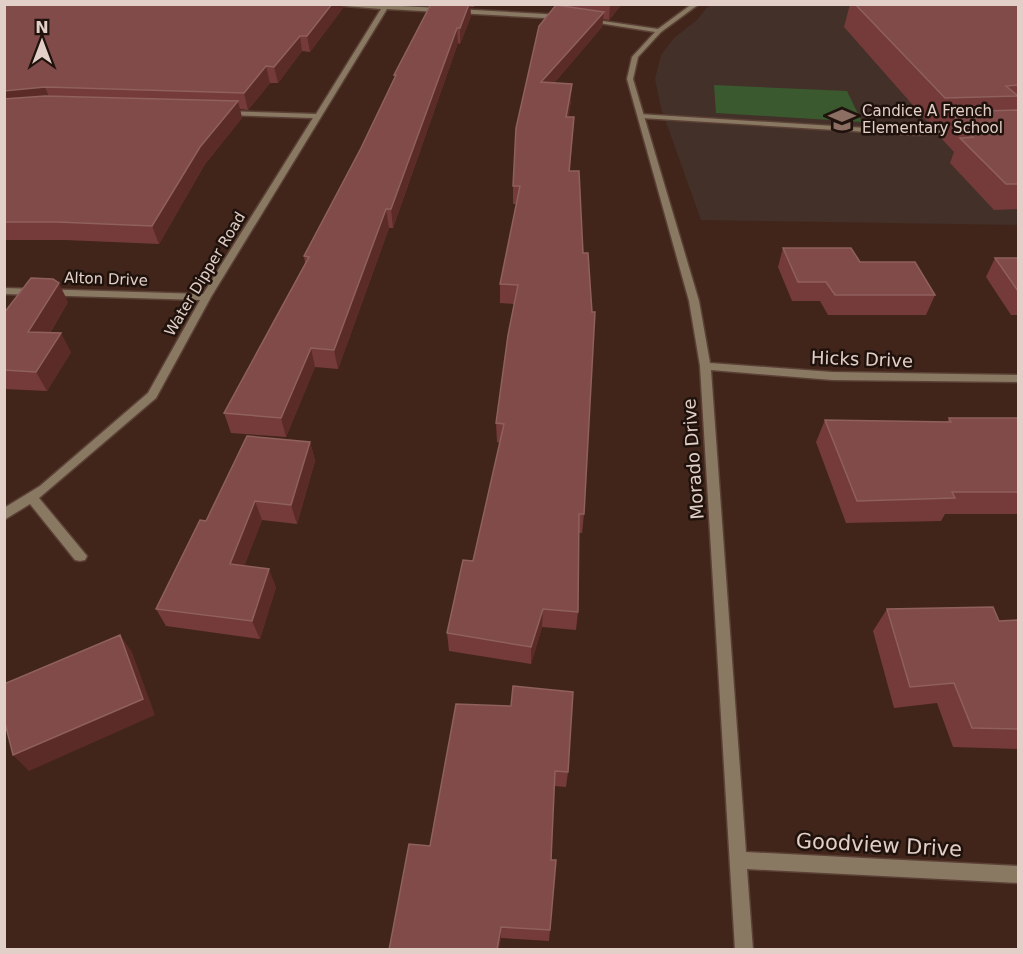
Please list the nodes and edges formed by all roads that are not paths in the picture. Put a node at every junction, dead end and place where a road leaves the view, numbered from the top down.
1 (324, 4) edge
2 (696, 4) edge
3 (385, 7) junction
4 (659, 31) junction
5 (215, 113) edge
6 (319, 116) junction
7 (642, 116) junction
8 (973, 131) edge
9 (4, 291) edge
10 (206, 297) junction
11 (705, 366) junction
12 (1018, 378) edge
13 (31, 497) junction
14 (4, 515) edge
15 (80, 556) dead end
16 (737, 860) junction
17 (1018, 874) edge
18 (744, 950) edge

1 - 3 street
2 - 4 street, Morado Drive
3 - 4 street
3 - 6 street, Water Dipper Road
4 - 7 street, Morado Drive
5 - 6 street
6 - 10 street, Water Dipper Road
7 - 8 street
7 - 11 street, Morado Drive
9 - 10 street, Alton Drive
10 - 13 street, Water Dipper Road
11 - 12 street, Hicks Drive
11 - 16 street, Morado Drive
13 - 14 street, Water Dipper Road
13 - 15 street
16 - 17 street, Goodview Drive
16 - 18 street, Morado Drive

